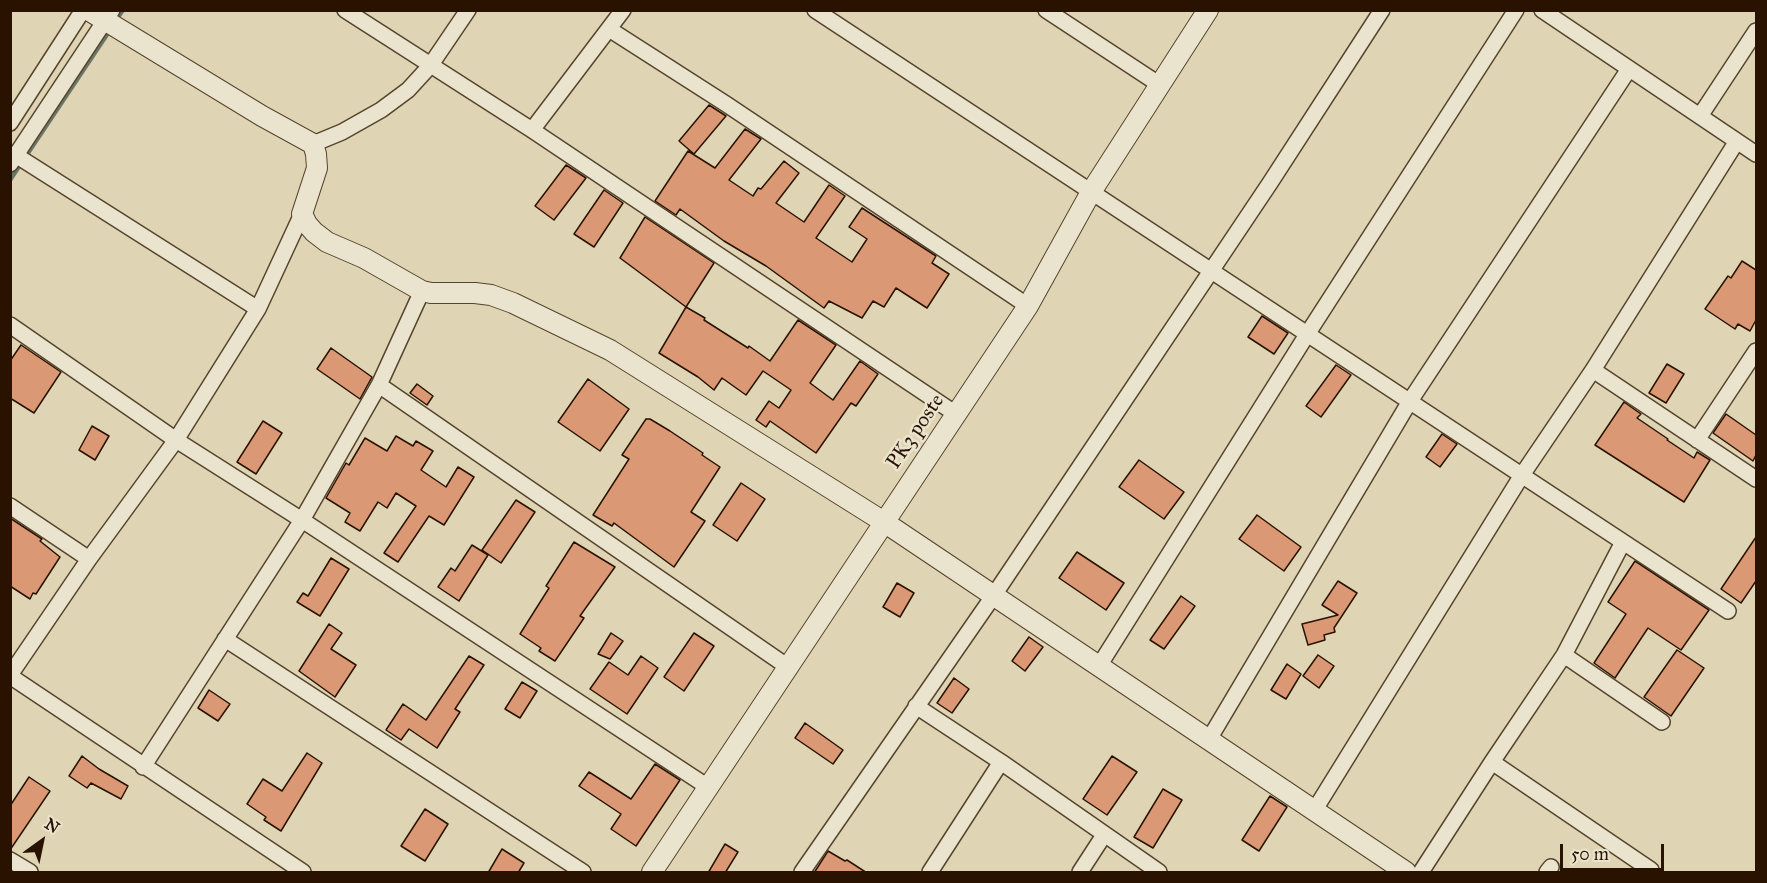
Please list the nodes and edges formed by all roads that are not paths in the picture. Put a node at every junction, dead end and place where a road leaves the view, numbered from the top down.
1 (83, 10) edge
2 (345, 10) edge
3 (468, 10) edge
4 (623, 10) edge
5 (815, 10) edge
6 (1047, 10) edge
7 (1208, 10) edge
8 (1382, 10) edge
9 (1516, 10) edge
10 (1542, 10) edge
11 (102, 14) edge
12 (609, 29) junction
13 (1756, 31) edge
14 (430, 66) junction
15 (1629, 69) junction
16 (1160, 85) junction
17 (1700, 116) junction
18 (10, 123) edge
19 (532, 130) junction
20 (1737, 141) junction
21 (313, 144) junction
22 (1756, 154) edge
23 (14, 160) edge
24 (1091, 192) junction
25 (302, 214) junction
26 (1212, 270) junction
27 (422, 291) junction
28 (1028, 306) junction
29 (258, 309) junction
30 (10, 325) edge
31 (1308, 333) junction
32 (1756, 351) edge
33 (1593, 370) junction
34 (379, 385) junction
35 (1410, 401) junction
36 (956, 414) junction
37 (176, 440) junction
38 (1697, 440) junction
39 (1521, 475) junction
40 (1756, 479) edge
41 (10, 506) edge
42 (302, 520) junction
43 (884, 522) junction
44 (1623, 542) junction
45 (89, 559) junction
46 (994, 595) junction
47 (1728, 610) dead end
48 (225, 639) junction
49 (1564, 655) junction
50 (1099, 666) junction
51 (788, 667) junction
52 (10, 676) edge
53 (916, 706) junction
54 (1662, 722) dead end
55 (1208, 741) junction
56 (1001, 762) junction
57 (1492, 762) junction
58 (143, 767) junction
59 (708, 788) junction
60 (1314, 811) junction
61 (1104, 835) junction
62 (10, 860) edge
63 (1651, 870) dead end
64 (30, 873) edge
65 (303, 873) edge
66 (583, 873) edge
67 (652, 873) edge
68 (802, 873) edge
69 (930, 873) edge
70 (1080, 873) edge
71 (1159, 873) edge
72 (1406, 873) edge
73 (1421, 873) edge

1 - 18 street
2 - 14 street
3 - 14 street
4 - 12 street
5 - 24 street
6 - 16 street
7 - 16 street, PK3 poste
8 - 26 street
9 - 31 street
10 - 15 street
11 - 21 street
11 - 23 street
12 - 19 street
12 - 28 street
13 - 17 street
14 - 19 street
14 - 21 street
15 - 17 street
15 - 35 street
16 - 24 street, PK3 poste
17 - 20 street
19 - 36 street
20 - 22 street
20 - 33 street
21 - 25 street
23 - 29 street
24 - 26 street
24 - 28 street, PK3 poste
25 - 27 street
25 - 29 street
26 - 31 street
26 - 46 street
27 - 34 street
27 - 43 street
28 - 36 street, PK3 poste
29 - 37 street
30 - 37 street
31 - 35 street
31 - 50 street
32 - 38 street
33 - 38 street
33 - 39 street
34 - 42 street
34 - 51 street
35 - 39 street
35 - 55 street
36 - 43 street, PK3 poste
37 - 42 street
37 - 45 street
38 - 40 street
39 - 44 street
39 - 60 street
41 - 45 street
42 - 48 street
42 - 59 street
43 - 46 street
43 - 51 street, PK3 poste
44 - 47 street
44 - 49 street
45 - 52 street
46 - 50 street
46 - 53 street
48 - 58 street
48 - 66 street
49 - 54 street
49 - 57 street
50 - 55 street
51 - 59 street, PK3 poste
52 - 58 street
53 - 56 street
53 - 68 street
55 - 60 street
56 - 61 street
56 - 69 street
57 - 63 street
57 - 73 street
58 - 65 street
59 - 67 street, PK3 poste
60 - 72 street
61 - 70 street
61 - 71 street
62 - 64 street

